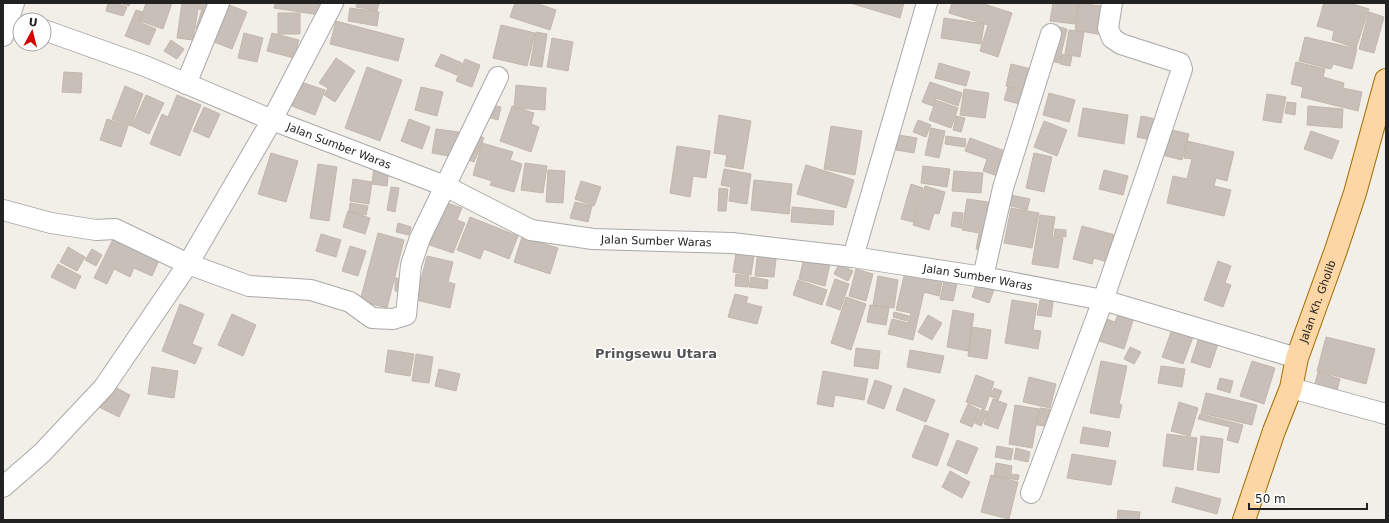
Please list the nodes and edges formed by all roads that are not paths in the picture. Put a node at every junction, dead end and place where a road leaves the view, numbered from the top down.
1 (219, 3) edge
2 (333, 3) edge
3 (927, 3) edge
4 (1112, 3) edge
5 (52, 33) edge
6 (1051, 34) dead end
7 (498, 77) dead end
8 (1386, 80) edge
9 (186, 84) junction
10 (272, 120) junction
11 (445, 186) junction
12 (3, 210) edge
13 (853, 257) junction
14 (188, 264) junction
15 (983, 277) junction
16 (1103, 300) junction
17 (1297, 358) junction
18 (1291, 388) junction
19 (1386, 414) edge
20 (3, 487) edge
21 (1031, 493) dead end
22 (1244, 520) edge

1 - 9 street
2 - 10 street
3 - 13 street
4 - 16 street
5 - 9 street, Jalan Sumber Waras
6 - 15 street
7 - 11 street
8 - 17 main road, Jalan Kh. Gholib
9 - 10 street, Jalan Sumber Waras
10 - 11 street, Jalan Sumber Waras
10 - 14 street
11 - 13 street, Jalan Sumber Waras
11 - 14 street
12 - 14 street
13 - 15 street, Jalan Sumber Waras
14 - 20 street
15 - 16 street, Jalan Sumber Waras
16 - 17 street, Jalan Sumber Waras
16 - 21 street
17 - 18 main road, Jalan Kh. Gholib
18 - 19 street
18 - 22 main road, Jalan Kh. Gholib

